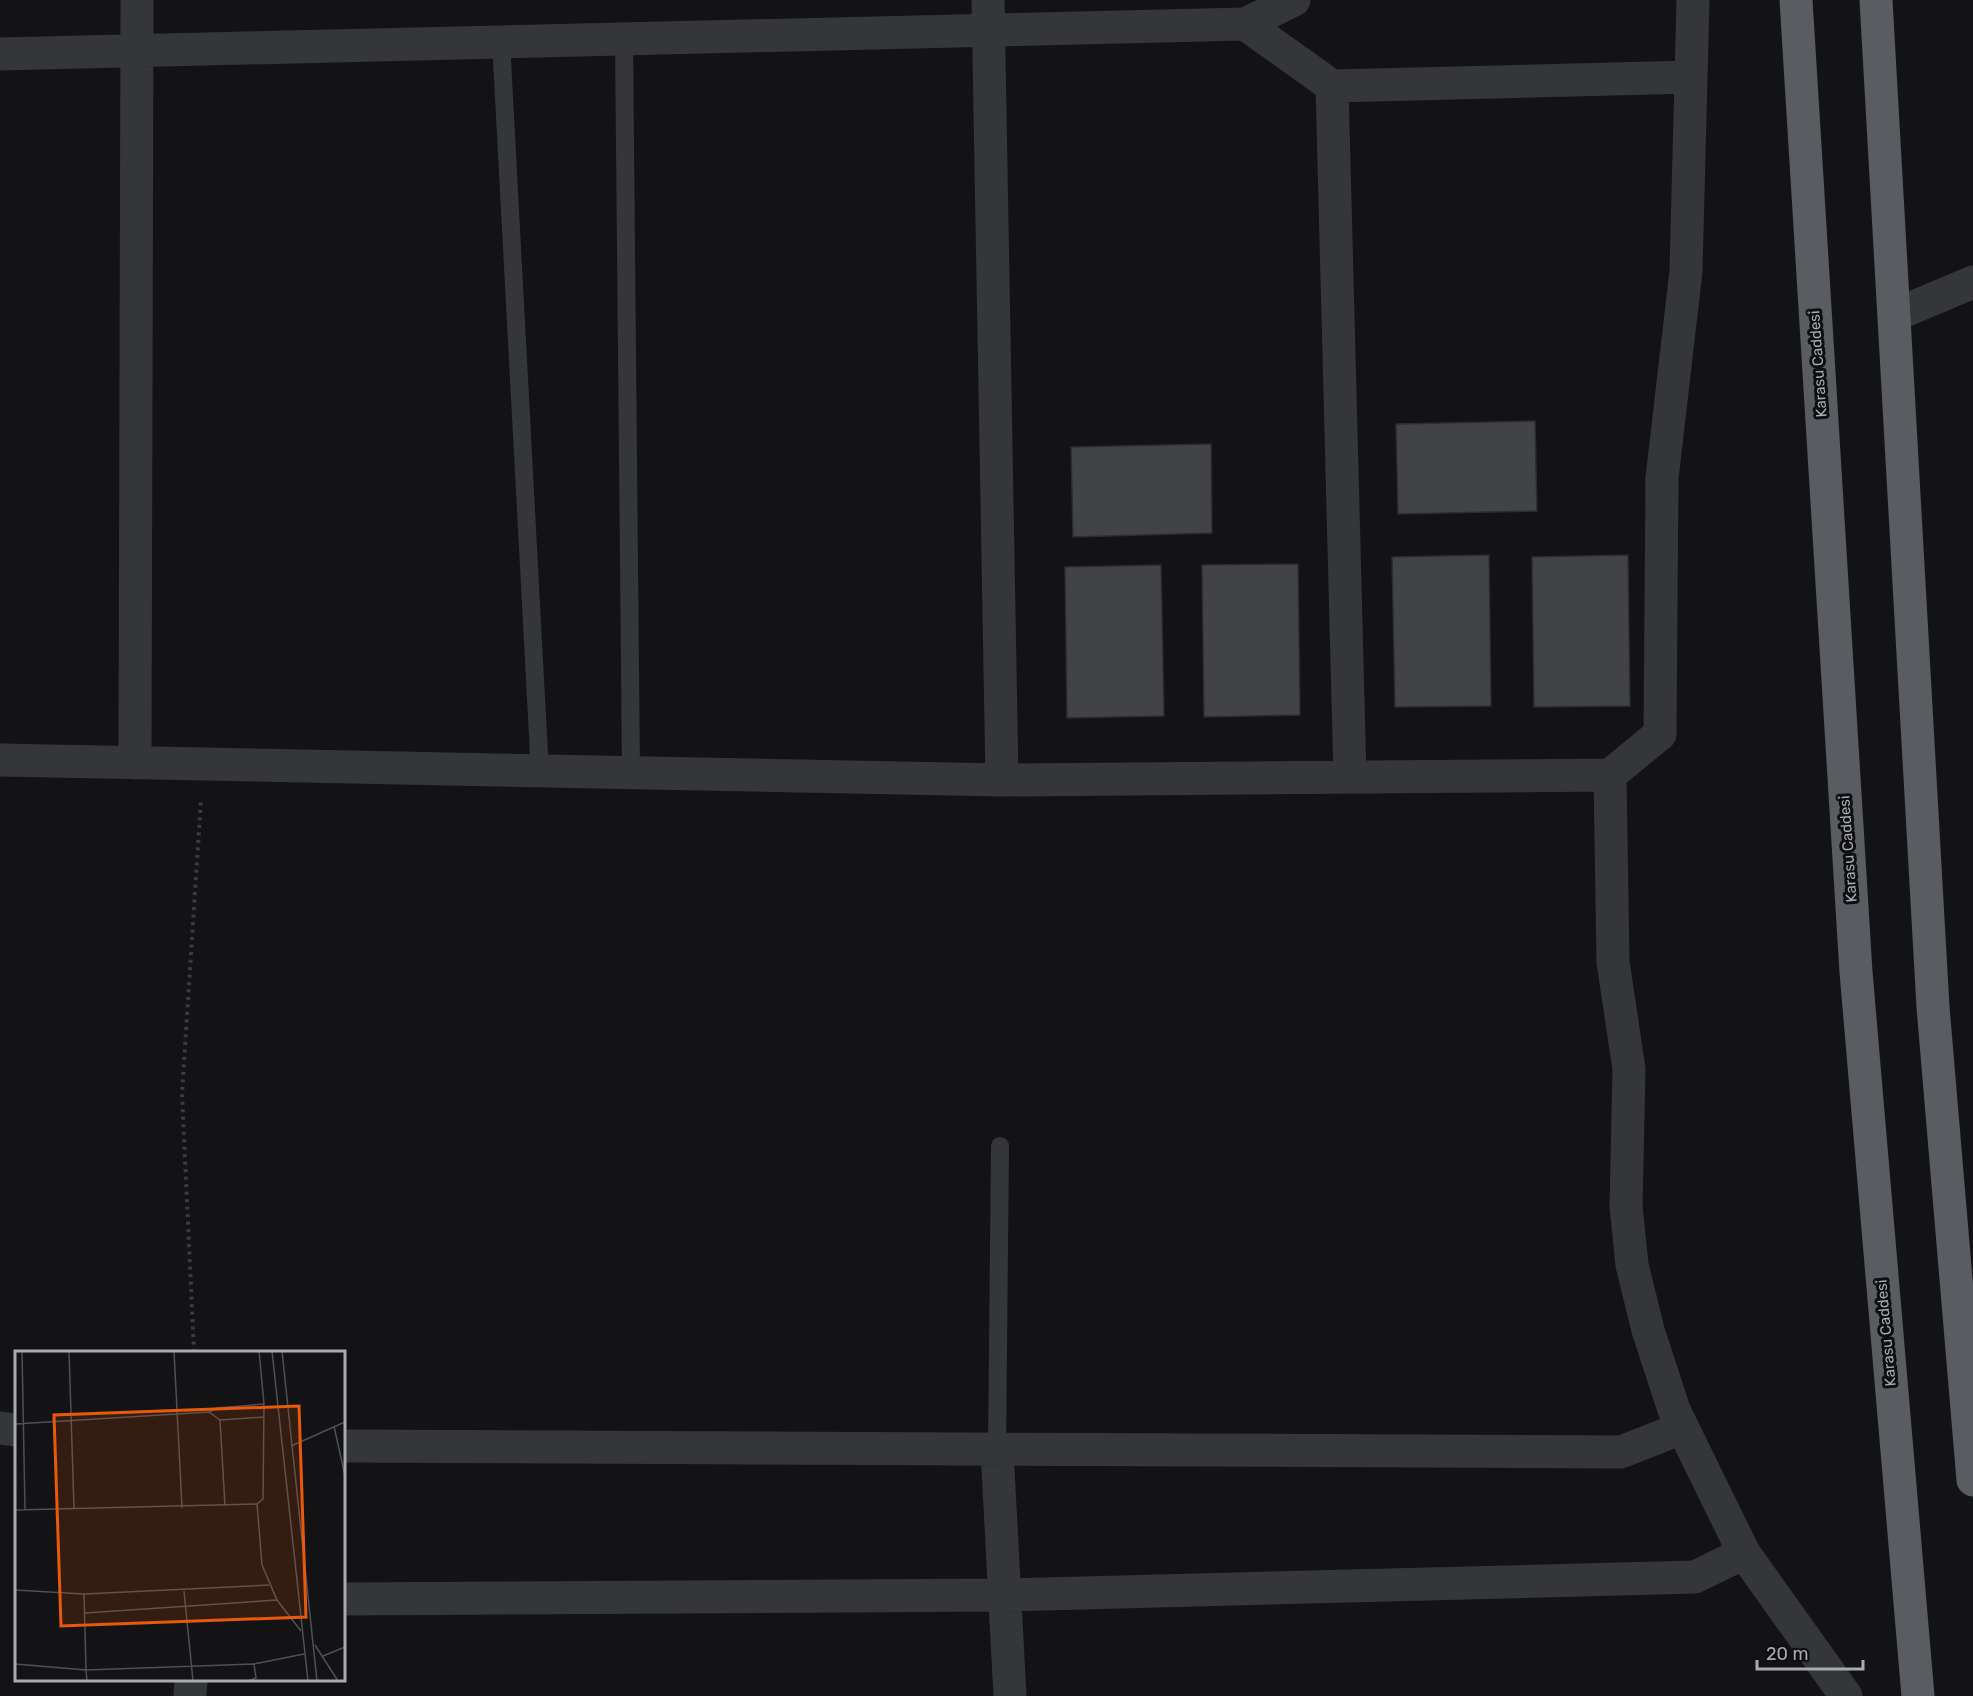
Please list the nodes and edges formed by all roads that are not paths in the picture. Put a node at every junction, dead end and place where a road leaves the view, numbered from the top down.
1 (137, 0) edge
2 (1294, 0) edge
3 (1693, 0) edge
4 (1797, 0) edge
5 (1876, 0) edge
6 (988, 16) edge
7 (1245, 24) junction
8 (624, 39) junction
9 (501, 41) junction
10 (137, 50) junction
11 (0, 54) edge
12 (1691, 78) junction
13 (1332, 86) junction
14 (1973, 282) edge
15 (1895, 315) junction
16 (0, 760) edge
17 (135, 763) junction
18 (540, 773) junction
19 (631, 774) junction
20 (1610, 775) junction
21 (1350, 777) junction
22 (1002, 780) junction
23 (1000, 1146) dead end
24 (0, 1428) edge
25 (1682, 1428) junction
26 (15, 1430) edge
27 (345, 1446) edge
28 (997, 1450) junction
29 (1973, 1480) edge
30 (1744, 1553) junction
31 (1004, 1595) junction
32 (345, 1599) edge
33 (191, 1681) edge
34 (190, 1696) edge
35 (1010, 1696) edge
36 (1846, 1696) edge
37 (1918, 1696) edge

1 - 10 street
2 - 7 street
3 - 12 street
4 - 37 highway, Karasu Caddesi
5 - 15 highway
6 - 7 street
6 - 8 street
6 - 22 street
7 - 13 street
8 - 9 street
8 - 19 lane
9 - 10 street
9 - 18 lane
10 - 11 street
10 - 17 street
12 - 13 street
12 - 20 street
13 - 21 street
14 - 15 street
15 - 29 highway
16 - 17 street
17 - 18 street
18 - 19 street
19 - 22 street
20 - 21 street
20 - 25 street
21 - 22 street
23 - 28 lane
24 - 26 street
25 - 28 street
25 - 30 street
27 - 28 street
28 - 31 street
30 - 31 street
30 - 36 street
31 - 32 street
31 - 35 street
33 - 34 street

